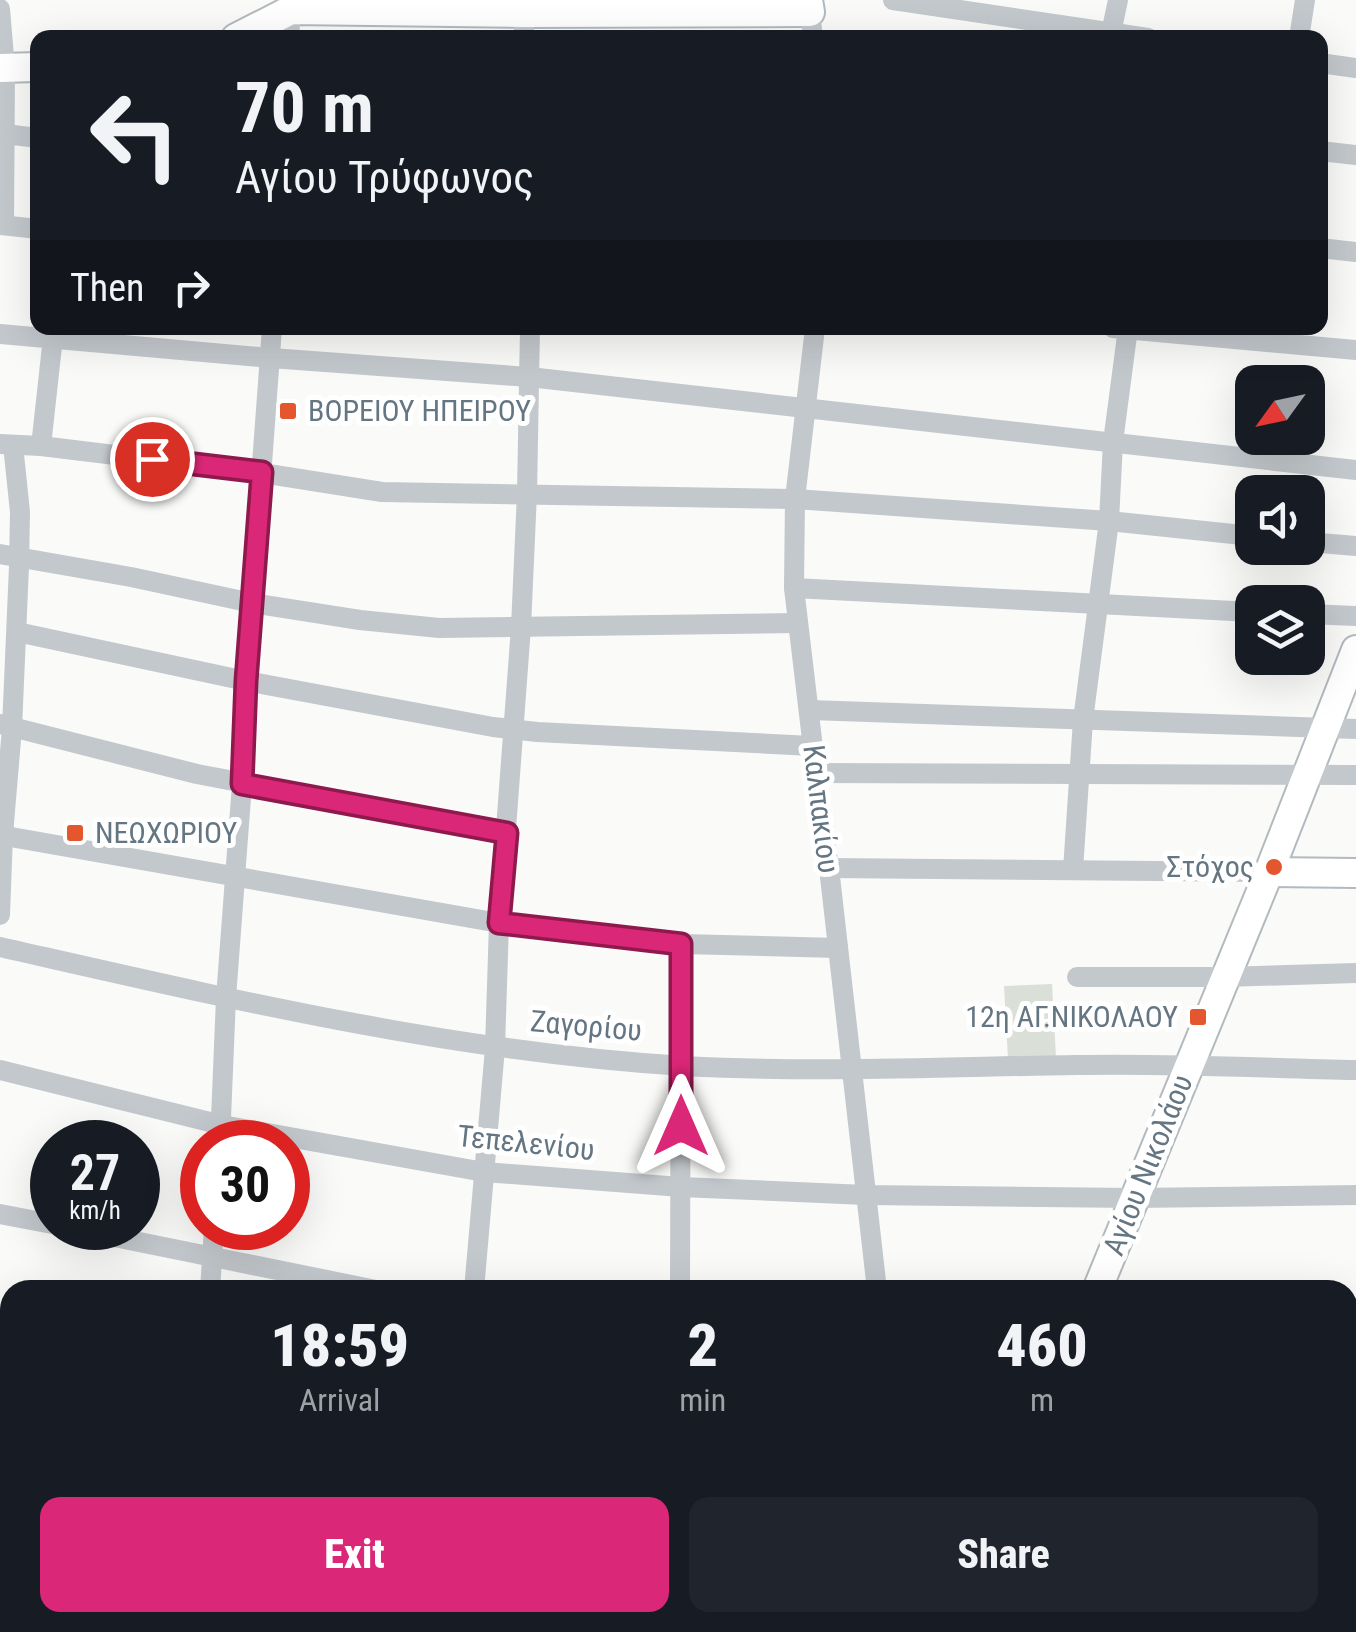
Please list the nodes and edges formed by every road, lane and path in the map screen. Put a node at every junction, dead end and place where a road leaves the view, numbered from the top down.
1 (893, 0) edge
2 (1118, 0) edge
3 (1304, 0) edge
4 (1010, 8) edge
5 (0, 9) edge
6 (288, 12) edge
7 (524, 17) edge
8 (810, 17) edge
9 (252, 30) edge
10 (1091, 30) edge
11 (1111, 30) edge
12 (1301, 30) edge
13 (1328, 63) edge
14 (30, 67) edge
15 (3, 68) edge
16 (1356, 68) edge
17 (4, 134) junction
18 (30, 137) edge
19 (1328, 152) edge
20 (1356, 155) edge
21 (2, 190) edge
22 (2, 225) edge
23 (30, 228) edge
24 (1328, 249) edge
25 (1356, 252) edge
26 (30, 333) edge
27 (0, 334) edge
28 (54, 335) edge
29 (71, 335) edge
30 (272, 335) edge
31 (530, 335) edge
32 (814, 335) edge
33 (1122, 335) edge
34 (1197, 335) edge
35 (1356, 350) edge
36 (271, 358) junction
37 (528, 377) junction
38 (806, 407) junction
39 (1113, 442) junction
40 (7, 445) edge
41 (42, 446) junction
42 (1356, 470) edge
43 (262, 472) junction
44 (527, 493) junction
45 (795, 499) junction
46 (1108, 522) junction
47 (1235, 534) edge
48 (1325, 543) edge
49 (1356, 546) edge
50 (10, 556) edge
51 (9, 580) edge
52 (794, 588) junction
53 (252, 603) junction
54 (1098, 605) junction
55 (1235, 611) edge
56 (1325, 615) edge
57 (1356, 616) edge
58 (798, 623) junction
59 (521, 627) junction
60 (17, 632) junction
61 (1356, 650) edge
62 (246, 681) junction
63 (810, 710) junction
64 (1083, 720) junction
65 (6, 726) edge
66 (1325, 728) junction
67 (1356, 729) edge
68 (514, 730) junction
69 (812, 746) junction
70 (816, 774) junction
71 (1079, 774) junction
72 (1307, 775) junction
73 (1356, 775) edge
74 (242, 784) junction
75 (507, 833) junction
76 (1, 835) edge
77 (829, 868) junction
78 (1073, 870) junction
79 (1269, 872) junction
80 (1356, 873) edge
81 (235, 878) junction
82 (0, 916) edge
83 (499, 923) junction
84 (681, 944) junction
85 (0, 947) edge
86 (838, 948) junction
87 (1356, 973) edge
88 (1077, 977) dead end
89 (1226, 977) junction
90 (226, 998) junction
91 (495, 1048) junction
92 (681, 1066) junction
93 (1189, 1066) junction
94 (0, 1070) edge
95 (852, 1070) junction
96 (1356, 1070) edge
97 (222, 1120) edge
98 (180, 1122) edge
99 (310, 1147) edge
100 (484, 1172) junction
101 (682, 1188) junction
102 (866, 1195) junction
103 (1356, 1195) edge
104 (1134, 1198) junction
105 (0, 1214) edge
106 (30, 1220) edge
107 (160, 1246) edge
108 (212, 1250) edge
109 (212, 1256) junction
110 (211, 1280) edge
111 (328, 1280) edge
112 (475, 1280) edge
113 (680, 1280) edge
114 (876, 1280) edge
115 (1101, 1280) edge

1 - 4 street
2 - 11 street
3 - 12 street
4 - 10 street
5 - 15 street
6 - 7 street
6 - 9 street
7 - 8 street
13 - 16 street
14 - 15 street
15 - 17 street
17 - 18 street
17 - 21 street
19 - 20 street
21 - 22 street
22 - 23 street
24 - 25 street
26 - 27 street
28 - 41 street
29 - 36 street
30 - 36 street
31 - 37 street
32 - 38 street, Καλπακίου
33 - 39 street
34 - 35 street
36 - 37 street
36 - 43 street
37 - 38 street
37 - 44 street
38 - 39 street
38 - 45 street, Καλπακίου
39 - 42 street
39 - 46 street
40 - 41 street
40 - 50 street
41 - 43 street
43 - 44 street
43 - 53 street
44 - 45 street
44 - 59 street
45 - 46 street
45 - 52 street, Καλπακίου
46 - 47 street
46 - 54 street
48 - 49 street
50 - 51 street
50 - 53 street
51 - 60 street
52 - 54 street
52 - 58 street, Καλπακίου
53 - 59 street
53 - 62 street
54 - 55 street
54 - 64 street
56 - 57 street
58 - 59 street
58 - 63 street, Καλπακίου
59 - 68 street
60 - 62 street
60 - 65 street
61 - 66 street, Αγίου Νικολάου
62 - 68 street
62 - 74 street
63 - 64 street
63 - 69 street, Καλπακίου
64 - 66 street
64 - 71 street
65 - 74 street
65 - 76 street
66 - 67 street
66 - 72 street, Αγίου Νικολάου
68 - 69 street
68 - 75 street
69 - 70 street, Καλπακίου
70 - 71 street
70 - 77 street, Καλπακίου
71 - 72 street
71 - 78 street
72 - 73 street
72 - 79 street, Αγίου Νικολάου
74 - 75 street
74 - 81 street
75 - 83 street
76 - 81 street
76 - 82 street
77 - 78 street
77 - 86 street, Καλπακίου
78 - 79 street
79 - 80 street
79 - 89 street, Αγίου Νικολάου
81 - 83 street
81 - 90 street
83 - 84 street
83 - 91 street
84 - 86 street
84 - 92 street
85 - 90 street, Ζαγορίου
86 - 95 street, Καλπακίου
87 - 89 street
88 - 89 street
89 - 93 street, Αγίου Νικολάου
90 - 91 street, Ζαγορίου
90 - 97 street
91 - 92 street, Ζαγορίου
91 - 100 street
92 - 95 street, Ζαγορίου
92 - 101 street
93 - 95 street, Ζαγορίου
93 - 96 street, Ζαγορίου
93 - 104 street, Αγίου Νικολάου
94 - 98 street, Τεπελενίου
95 - 102 street, Καλπακίου
99 - 100 street, Τεπελενίου
100 - 101 street, Τεπελενίου
100 - 112 street
101 - 102 street, Τεπελενίου
101 - 113 street
102 - 104 street, Τεπελενίου
102 - 114 street, Καλπακίου
103 - 104 street, Τεπελενίου
104 - 115 street, Αγίου Νικολάου
105 - 106 street
107 - 109 street
108 - 109 street
109 - 110 street
109 - 111 street

